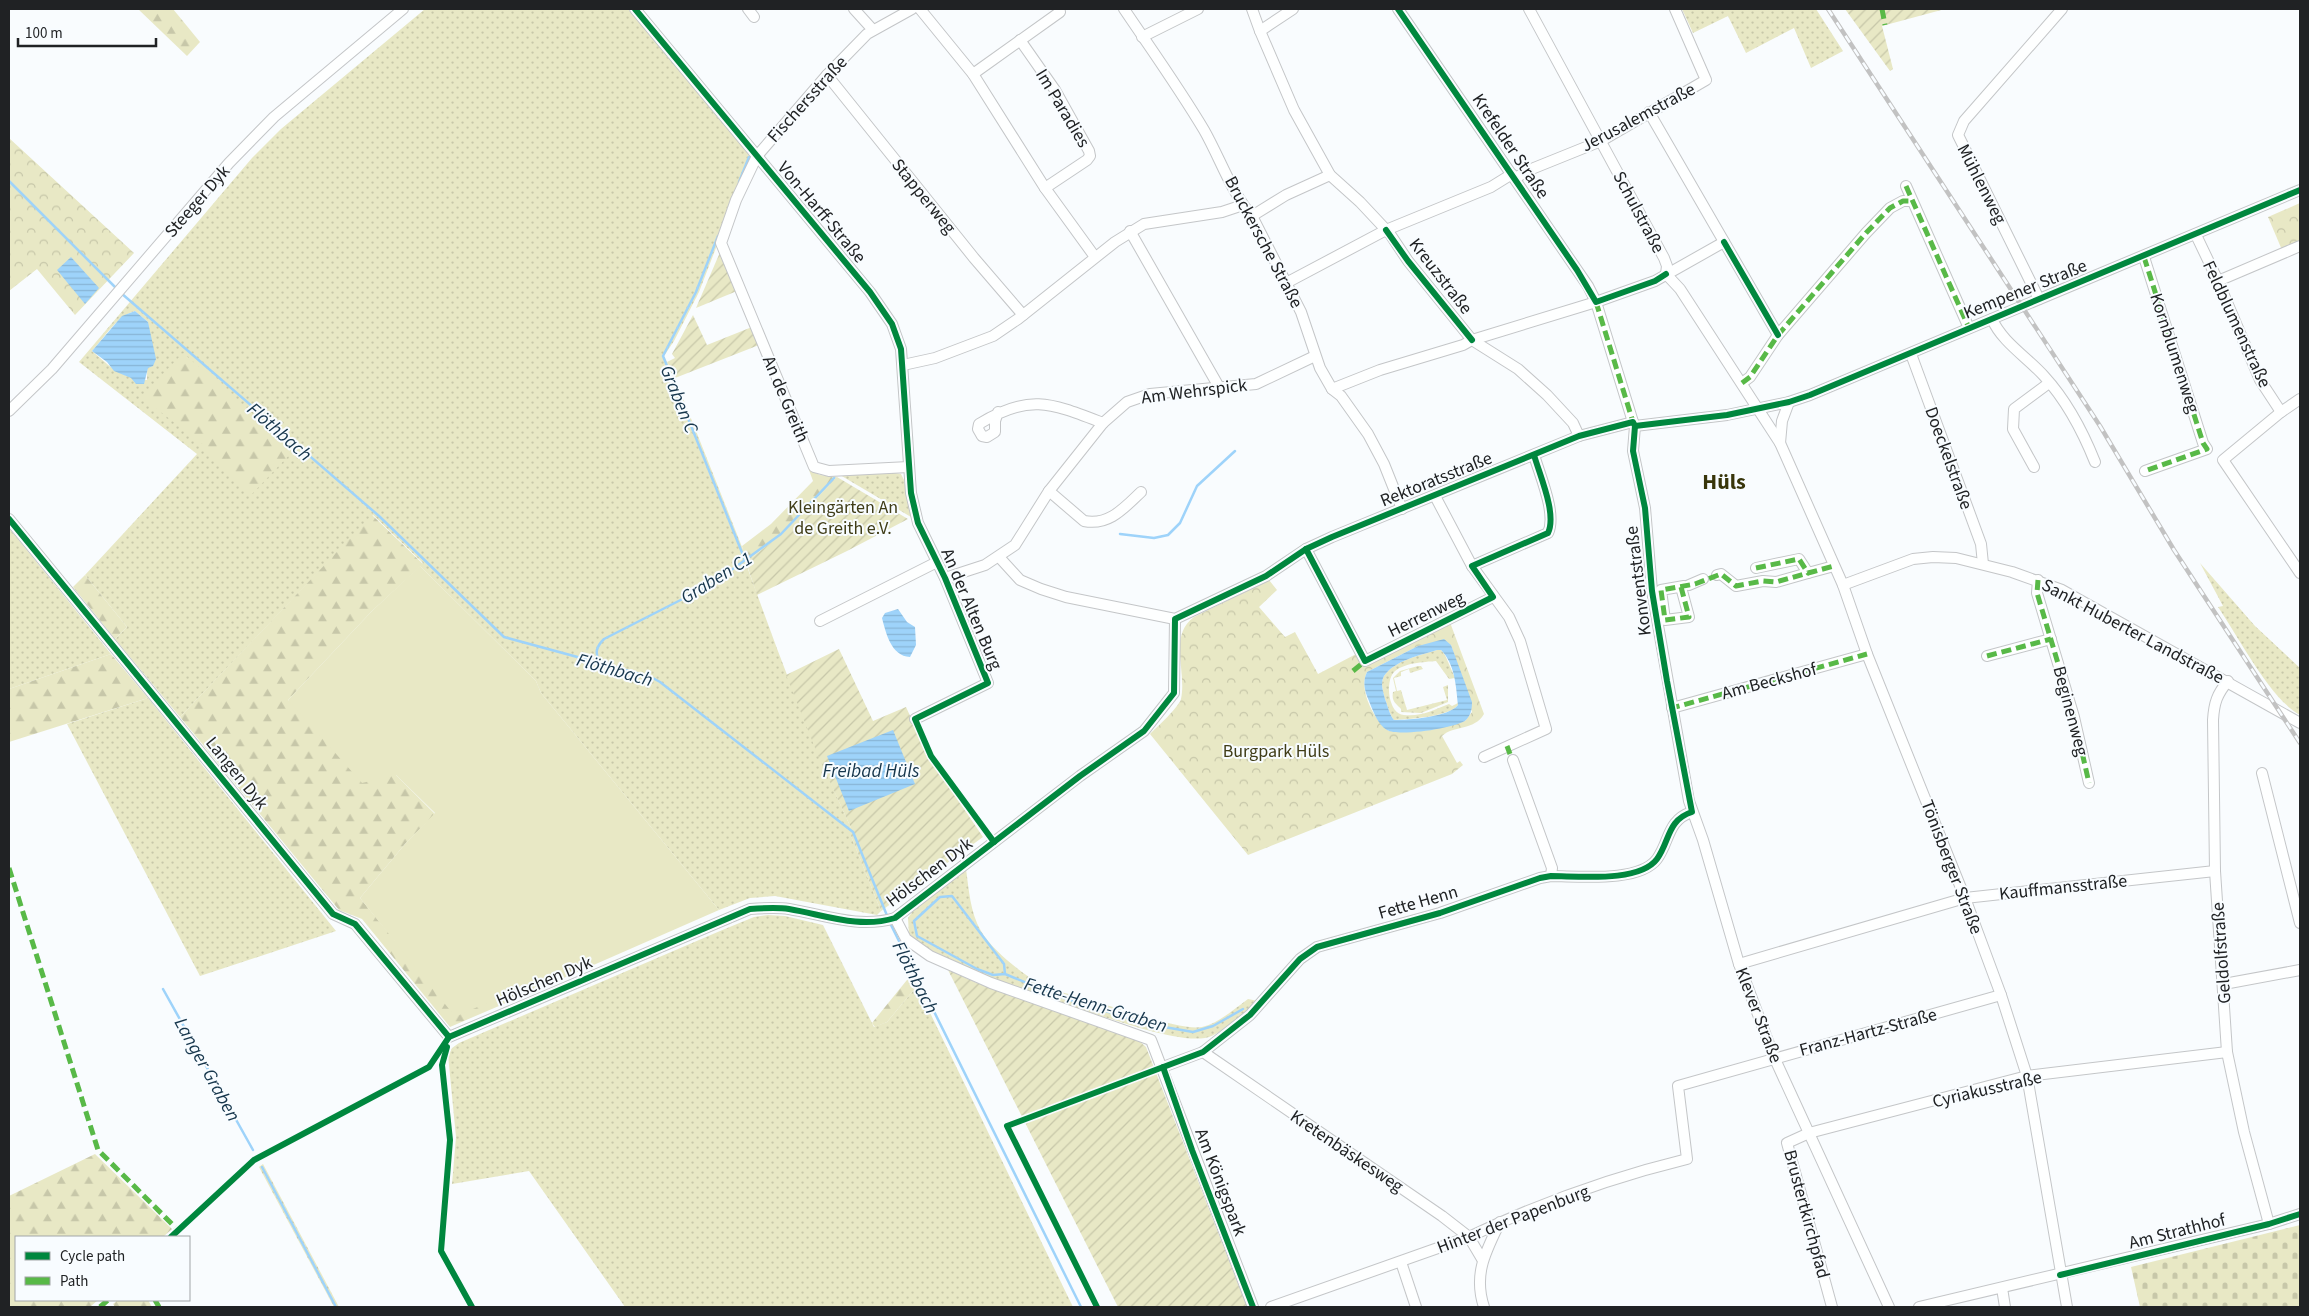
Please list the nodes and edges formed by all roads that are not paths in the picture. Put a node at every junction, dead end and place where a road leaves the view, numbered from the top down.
1 (403, 9) edge
2 (635, 9) edge
3 (854, 9) edge
4 (912, 9) edge
5 (920, 9) edge
6 (1124, 9) edge
7 (1198, 9) edge
8 (1252, 9) edge
9 (1293, 9) edge
10 (1398, 9) edge
11 (1529, 9) edge
12 (1675, 9) edge
13 (2062, 9) edge
14 (1060, 12) dead end
15 (873, 30) junction
16 (1260, 31) junction
17 (1142, 37) junction
18 (1020, 40) junction
19 (973, 74) junction
20 (826, 75) junction
21 (1649, 112) junction
22 (1600, 141) junction
23 (757, 156) junction
24 (1330, 175) junction
25 (1514, 176) junction
26 (1906, 186) dead end
27 (1045, 188) junction
28 (2300, 190) edge
29 (1912, 201) junction
30 (1243, 205) junction
31 (1252, 216) junction
32 (1386, 230) junction
33 (1130, 232) junction
34 (2196, 235) junction
35 (1724, 242) junction
36 (721, 243) joint
37 (2300, 246) edge
38 (1095, 257) junction
39 (2144, 257) junction
40 (1666, 274) junction
41 (2218, 281) junction
42 (1288, 282) junction
43 (2039, 299) junction
44 (1596, 302) junction
45 (1023, 315) junction
46 (1992, 319) junction
47 (1969, 328) junction
48 (1778, 335) junction
49 (1472, 340) junction
50 (1911, 354) junction
51 (1315, 356) junction
52 (902, 365) junction
53 (1742, 383) junction
54 (2049, 383) junction
55 (1219, 387) junction
56 (1332, 389) junction
57 (2300, 399) edge
58 (1789, 402) junction
59 (1759, 407) junction
60 (9, 411) edge
61 (998, 412) dead end
62 (2281, 412) junction
63 (1103, 423) junction
64 (1634, 424) junction
65 (1579, 436) junction
66 (1780, 443) junction
67 (1534, 455) junction
68 (2094, 462) dead end
69 (909, 467) junction
70 (2034, 467) dead end
71 (2145, 471) dead end
72 (1049, 491) junction
73 (1141, 492) dead end
74 (1435, 496) junction
75 (1402, 508) junction
76 (9, 519) edge
77 (1306, 549) junction
78 (999, 558) junction
79 (937, 562) junction
80 (1983, 564) junction
81 (1472, 566) junction
82 (1834, 566) junction
83 (1756, 568) dead end
84 (1808, 573) junction
85 (2300, 573) edge
86 (1717, 575) dead end
87 (945, 578) junction
88 (1703, 579) dead end
89 (2038, 580) junction
90 (1843, 585) junction
91 (1685, 586) junction
92 (1656, 591) junction
93 (1493, 597) junction
94 (1175, 619) junction
95 (1661, 620) junction
96 (820, 621) dead end
97 (2051, 639) junction
98 (1867, 654) junction
99 (1987, 656) dead end
100 (2228, 681) junction
101 (1672, 708) junction
102 (915, 720) dead end
103 (2300, 723) edge
104 (1484, 757) dead end
105 (1513, 760) dead end
106 (2262, 773) dead end
107 (2089, 783) dead end
108 (1692, 812) junction
109 (2215, 871) junction
110 (1551, 876) junction
111 (1965, 898) junction
112 (896, 918) junction
113 (2300, 923) edge
114 (1739, 964) junction
115 (2300, 970) edge
116 (2224, 984) junction
117 (2001, 995) junction
118 (449, 1037) joint
119 (1203, 1052) junction
120 (2227, 1052) junction
121 (1774, 1057) junction
122 (1164, 1067) junction
123 (2027, 1076) junction
124 (1678, 1086) joint
125 (1809, 1133) junction
126 (2300, 1214) edge
127 (1500, 1222) junction
128 (2269, 1224) junction
129 (1469, 1237) junction
130 (1482, 1258) junction
131 (1401, 1262) junction
132 (2060, 1275) junction
133 (2002, 1288) junction
134 (1253, 1307) edge
135 (1271, 1307) edge
136 (1416, 1307) edge
137 (1484, 1307) edge
138 (1832, 1307) edge
139 (1889, 1307) edge
140 (1918, 1307) edge
141 (2005, 1307) edge
142 (2067, 1307) edge

1 - 60 street, Steeger Dyk
2 - 23 street, Von-Harff-Straße
3 - 15 street
4 - 15 street, Fischersstraße
5 - 19 street
6 - 17 street, Bruckersche Straße
7 - 17 street
8 - 16 street, Kreuzstraße
9 - 16 street
10 - 25 street, Krefelder Straße
11 - 22 street, Schulstraße
12 - 21 street, Jerusalemstraße
13 - 43 street, Mühlenweg
14 - 18 street
15 - 20 street, Fischersstraße
16 - 24 street, Kreuzstraße
17 - 30 street, Bruckersche Straße
18 - 19 street
18 - 27 street, Im Paradies
19 - 27 street
20 - 23 street, Fischersstraße
20 - 45 street, Stapperweg
21 - 22 street, Jerusalemstraße
21 - 35 street
22 - 25 street, Jerusalemstraße
22 - 40 street, Schulstraße
23 - 36 street, Fischersstraße
23 - 52 street, Von-Harff-Straße
24 - 31 street
24 - 32 street, Kreuzstraße
25 - 32 street, Jerusalemstraße
25 - 44 street, Krefelder Straße
26 - 29 street
27 - 38 street
28 - 34 street, Kempener Straße
29 - 47 street
29 - 48 street
30 - 31 street, Bruckersche Straße
30 - 33 street
31 - 42 street, Bruckersche Straße
32 - 42 street, Jerusalemstraße
32 - 49 street, Kreuzstraße
33 - 38 street
33 - 55 street
34 - 39 street, Kempener Straße
34 - 41 street, Feldblumenstraße
35 - 40 street
35 - 48 street
36 - 69 street, An de Greith
37 - 41 street
38 - 45 street
39 - 43 street, Kempener Straße
39 - 71 street, Kornblumenweg
40 - 44 street
40 - 53 street, Schulstraße
41 - 62 street, Feldblumenstraße
42 - 51 street, Bruckersche Straße
43 - 46 street, Kempener Straße
44 - 49 street
44 - 64 street, Krefelder Straße
45 - 52 street
46 - 47 street, Kempener Straße
46 - 54 street, Kempener Straße
47 - 50 street, Kempener Straße
48 - 53 street
49 - 56 street
49 - 65 street, Kreuzstraße
50 - 58 street, Kempener Straße
50 - 80 street, Doeckelstraße
51 - 55 street, Am Wehrspick
51 - 56 street, Bruckersche Straße
52 - 69 street, Von-Harff-Straße
53 - 59 street, Schulstraße
54 - 68 street, Kempener Straße
54 - 70 street
55 - 63 street, Am Wehrspick
56 - 75 street, Bruckersche Straße
57 - 62 street
58 - 59 street, Kempener Straße
58 - 66 street
59 - 64 street, Kempener Straße
59 - 66 street, Tönisberger Straße
61 - 63 street
62 - 85 street
63 - 72 street, Am Wehrspick
64 - 65 street, Rektoratsstraße
64 - 92 street, Konventstraße
65 - 67 street, Rektoratsstraße
66 - 82 street, Tönisberger Straße
67 - 74 street, Rektoratsstraße
67 - 81 street
69 - 79 street, An der Alten Burg
72 - 73 street
72 - 78 street, Am Wehrspick
74 - 75 street, Rektoratsstraße
74 - 81 street, Herrenweg
75 - 77 street, Rektoratsstraße
76 - 118 street, Langen Dyk
77 - 93 street, Herrenweg
77 - 94 street, Rektoratsstraße
78 - 87 street, Am Wehrspick
78 - 94 street
79 - 87 street, An der Alten Burg
79 - 96 street, An der Alten Burg
80 - 89 street, Sankt Huberter Landstraße
80 - 90 street, Sankt Huberter Landstraße
81 - 93 street, Herrenweg
82 - 84 street
82 - 90 street, Tönisberger Straße
83 - 84 street
84 - 86 street
87 - 102 street, An der Alten Burg
88 - 91 street
89 - 97 street, Beginenweg
89 - 100 street, Sankt Huberter Landstraße
90 - 98 street, Tönisberger Straße
91 - 92 street
91 - 95 street
92 - 95 street, Konventstraße
93 - 104 street, Herrenweg
94 - 112 street, Hölschen Dyk
95 - 101 street, Konventstraße
97 - 99 street
97 - 107 street, Beginenweg
98 - 101 street, Am Beckshof
98 - 111 street, Tönisberger Straße
100 - 103 street, Sankt Huberter Landstraße
100 - 109 street, Geldolfstraße
101 - 108 street, Klever Straße
105 - 110 street
106 - 113 street
108 - 110 street, Fette Henn
108 - 114 street, Klever Straße
109 - 111 street, Kauffmansstraße
109 - 116 street, Geldolfstraße
110 - 119 street, Fette Henn
111 - 114 street, Kauffmansstraße
111 - 117 street, Tönisberger Straße
112 - 118 street, Hölschen Dyk
112 - 122 street, Am Königspark
114 - 121 street, Klever Straße
115 - 116 street
116 - 120 street, Geldolfstraße
117 - 121 street, Franz-Hartz-Straße
117 - 123 street, Tönisberger Straße
119 - 122 street, Fette Henn
119 - 129 street, Kretenbäskesweg
120 - 123 street, Cyriakusstraße
120 - 128 street, Geldolfstraße
121 - 124 street, Franz-Hartz-Straße
121 - 125 street, Klever Straße
122 - 134 street, Am Königspark
123 - 125 street, Cyriakusstraße
123 - 132 street, Tönisberger Straße
124 - 127 street, Hinter der Papenburg
125 - 138 street, Brustertkirchpfad
125 - 139 street, Klever Straße
126 - 128 street, Am Strathhof
127 - 129 street, Hinter der Papenburg
127 - 130 street
128 - 132 street, Am Strathhof
129 - 130 street, Kretenbäskesweg
129 - 131 street, Hinter der Papenburg
130 - 137 street
131 - 135 street, Hinter der Papenburg
131 - 136 street
132 - 133 street, Am Strathhof
132 - 142 street, Tönisberger Straße
133 - 140 street, Am Strathhof
133 - 141 street

